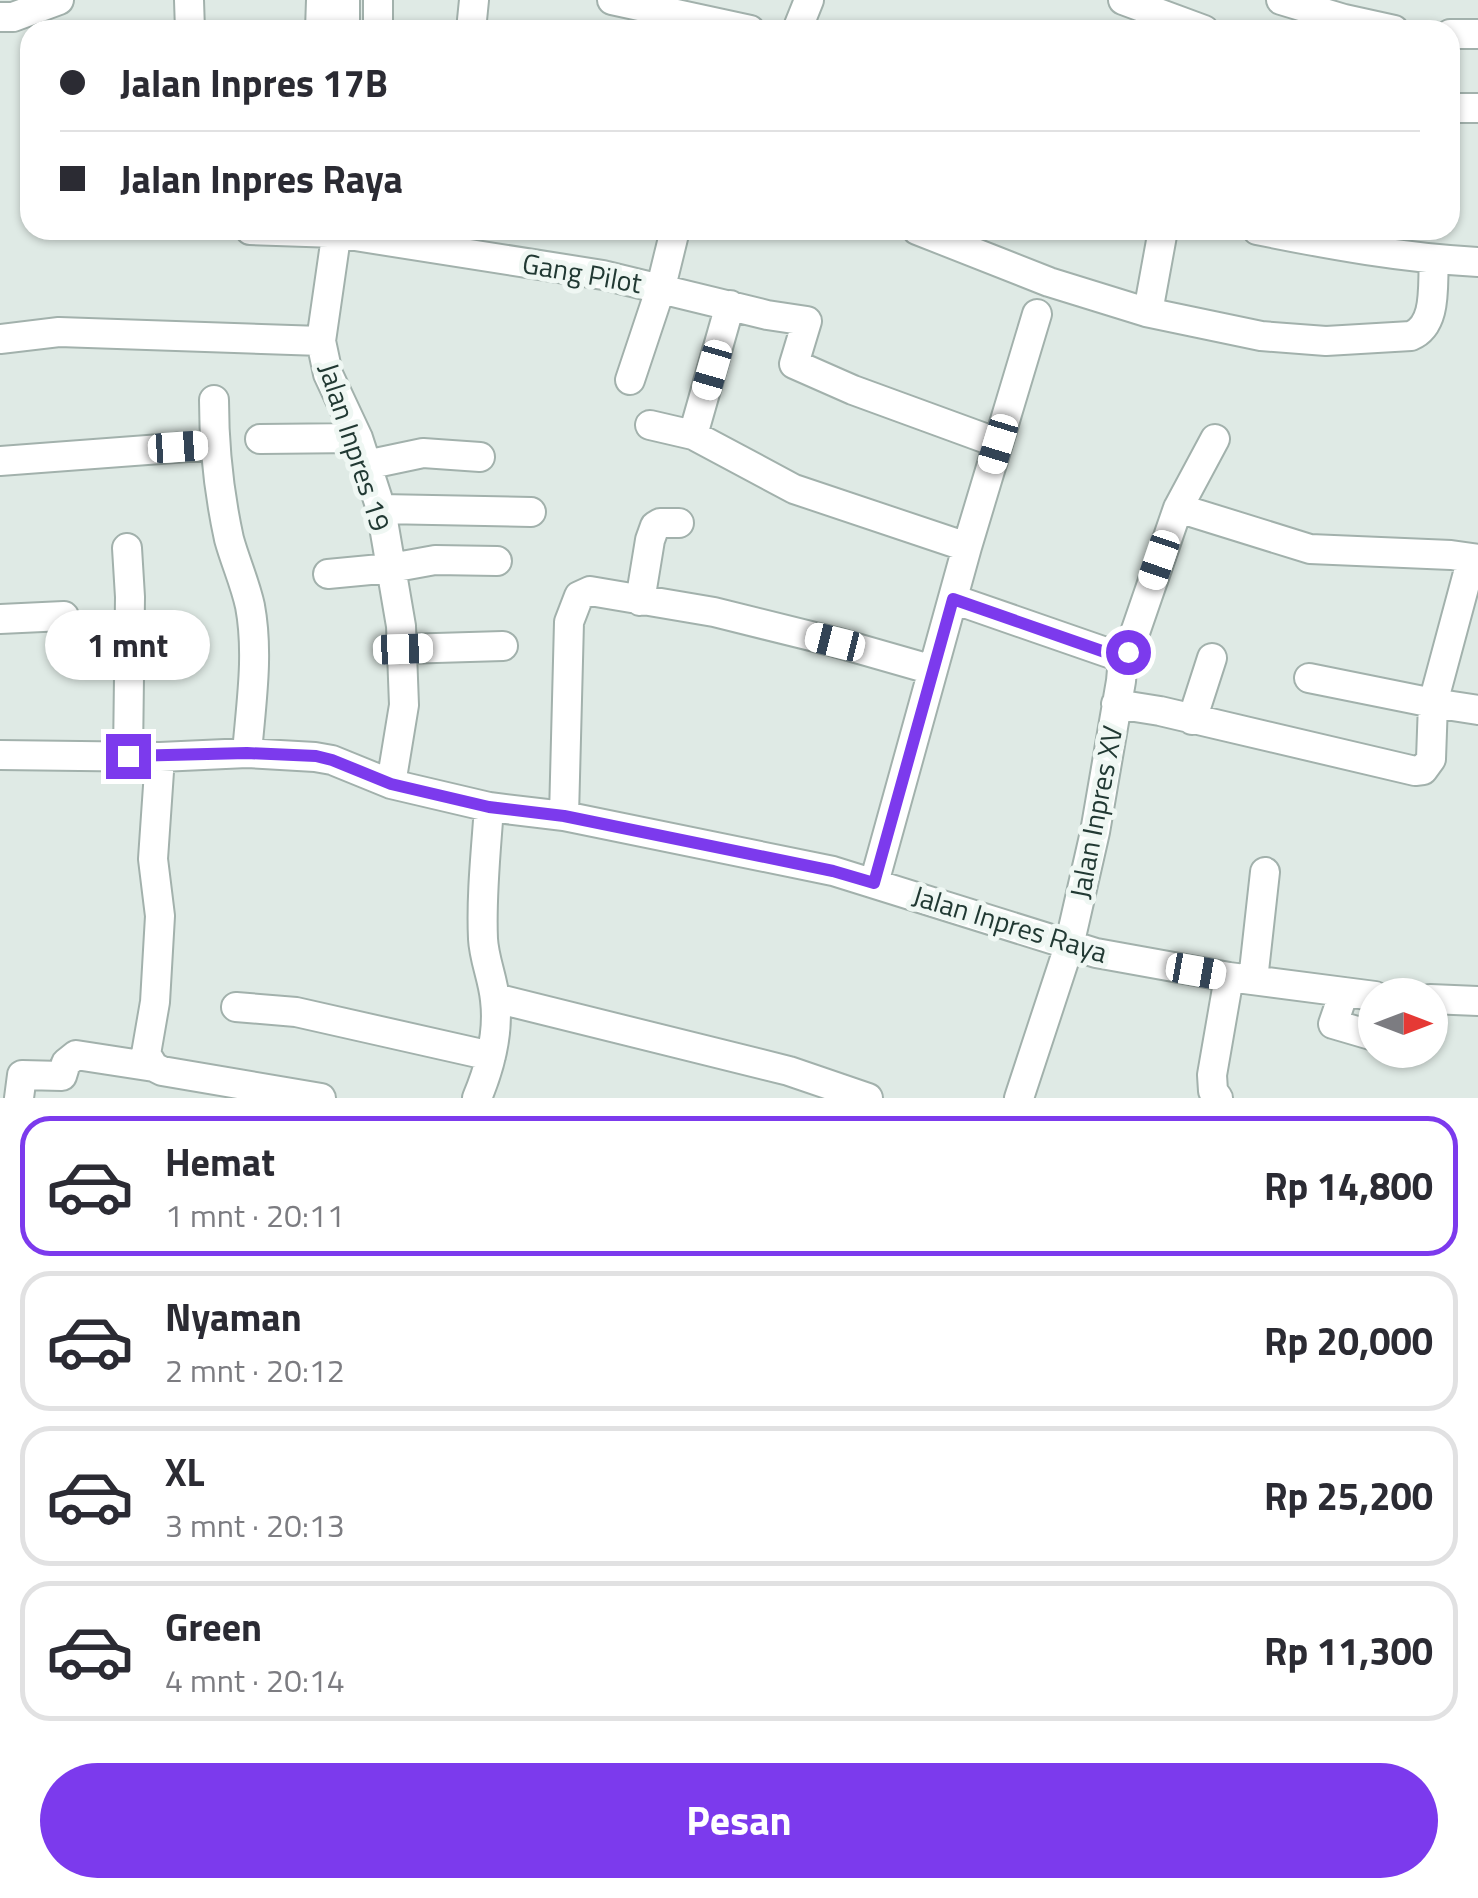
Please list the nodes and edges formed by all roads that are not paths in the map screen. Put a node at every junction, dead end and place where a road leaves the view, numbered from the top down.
1 (60, 0) edge
2 (612, 0) edge
3 (1122, 0) edge
4 (1281, 0) edge
5 (0, 18) edge
6 (704, 20) edge
7 (1177, 20) edge
8 (1349, 20) edge
9 (336, 240) edge
10 (386, 240) edge
11 (673, 240) edge
12 (942, 240) edge
13 (1161, 240) edge
14 (1306, 240) edge
15 (1434, 260) junction
16 (1478, 262) edge
17 (661, 288) junction
18 (730, 305) junction
19 (1147, 312) junction
20 (1036, 314) dead end
21 (0, 339) edge
22 (321, 342) junction
23 (630, 380) dead end
24 (214, 400) dead end
25 (650, 425) dead end
26 (693, 435) junction
27 (260, 439) dead end
28 (1215, 439) dead end
29 (998, 444) junction
30 (214, 445) junction
31 (362, 451) junction
32 (480, 457) dead end
33 (0, 461) edge
34 (1178, 508) junction
35 (381, 509) junction
36 (531, 512) dead end
37 (680, 523) dead end
38 (967, 547) junction
39 (127, 548) dead end
40 (1475, 558) edge
41 (496, 561) dead end
42 (392, 568) junction
43 (328, 574) dead end
44 (953, 599) junction
45 (640, 600) junction
46 (64, 616) dead end
47 (0, 620) edge
48 (503, 646) dead end
49 (403, 649) junction
50 (1122, 658) junction
51 (1212, 658) dead end
52 (933, 670) junction
53 (1309, 678) dead end
54 (1433, 703) junction
55 (1116, 704) junction
56 (1478, 710) edge
57 (1192, 720) junction
58 (247, 753) junction
59 (0, 756) edge
60 (128, 756) junction
61 (160, 756) junction
62 (391, 784) junction
63 (489, 807) junction
64 (564, 816) junction
65 (1265, 872) dead end
66 (874, 883) junction
67 (1068, 946) junction
68 (1241, 978) junction
69 (1344, 992) junction
70 (1358, 994) edge
71 (495, 998) junction
72 (1448, 1000) edge
73 (1478, 1001) edge
74 (236, 1007) dead end
75 (1358, 1031) edge
76 (491, 1056) junction
77 (154, 1067) junction
78 (484, 1095) edge
79 (19, 1098) edge
80 (321, 1098) edge
81 (868, 1098) edge
82 (1020, 1098) edge
83 (1218, 1098) edge

1 - 5 street
2 - 6 street
3 - 7 street
4 - 8 street
9 - 22 street, Jalan Inpres 19
10 - 17 street, Gang Pilot
11 - 17 street
12 - 19 street
13 - 19 street
14 - 15 street
15 - 16 street
15 - 19 street
17 - 18 street, Gang Pilot
17 - 23 street
18 - 26 street
18 - 29 street, Gang Pilot
20 - 29 street
21 - 22 street
22 - 31 street, Jalan Inpres 19
24 - 30 street
25 - 26 street
26 - 38 street
27 - 31 street
28 - 34 street, Jalan Inpres XV
29 - 38 street
30 - 33 street
30 - 58 street
31 - 32 street
31 - 35 street, Jalan Inpres 19
34 - 40 street
34 - 50 street, Jalan Inpres XV
35 - 36 street
35 - 42 street, Jalan Inpres 19
37 - 45 street
38 - 44 street
39 - 60 street
40 - 54 street
41 - 42 street
42 - 43 street
42 - 49 street, Jalan Inpres 19
44 - 50 street
44 - 52 street
45 - 52 street
45 - 64 street
46 - 47 street
48 - 49 street
49 - 62 street, Jalan Inpres 19
50 - 55 street, Jalan Inpres XV
51 - 57 street
52 - 66 street
53 - 54 street
54 - 56 street
54 - 57 street
55 - 57 street
55 - 67 street, Jalan Inpres XV
58 - 61 street, Jalan Inpres Raya
58 - 62 street, Jalan Inpres Raya
59 - 60 street, Jalan Inpres Raya
60 - 61 street, Jalan Inpres Raya
61 - 77 street
62 - 63 street, Jalan Inpres Raya
63 - 64 street, Jalan Inpres Raya
63 - 71 street
64 - 66 street, Jalan Inpres Raya
65 - 68 street
66 - 67 street, Jalan Inpres Raya
67 - 68 street, Jalan Inpres Raya
67 - 82 street, Jalan Inpres XV
68 - 69 street, Jalan Inpres Raya
68 - 83 street
69 - 70 street, Jalan Inpres Raya
69 - 75 street
71 - 76 street
71 - 81 street
72 - 73 street
74 - 76 street
76 - 78 street
77 - 79 street
77 - 80 street

